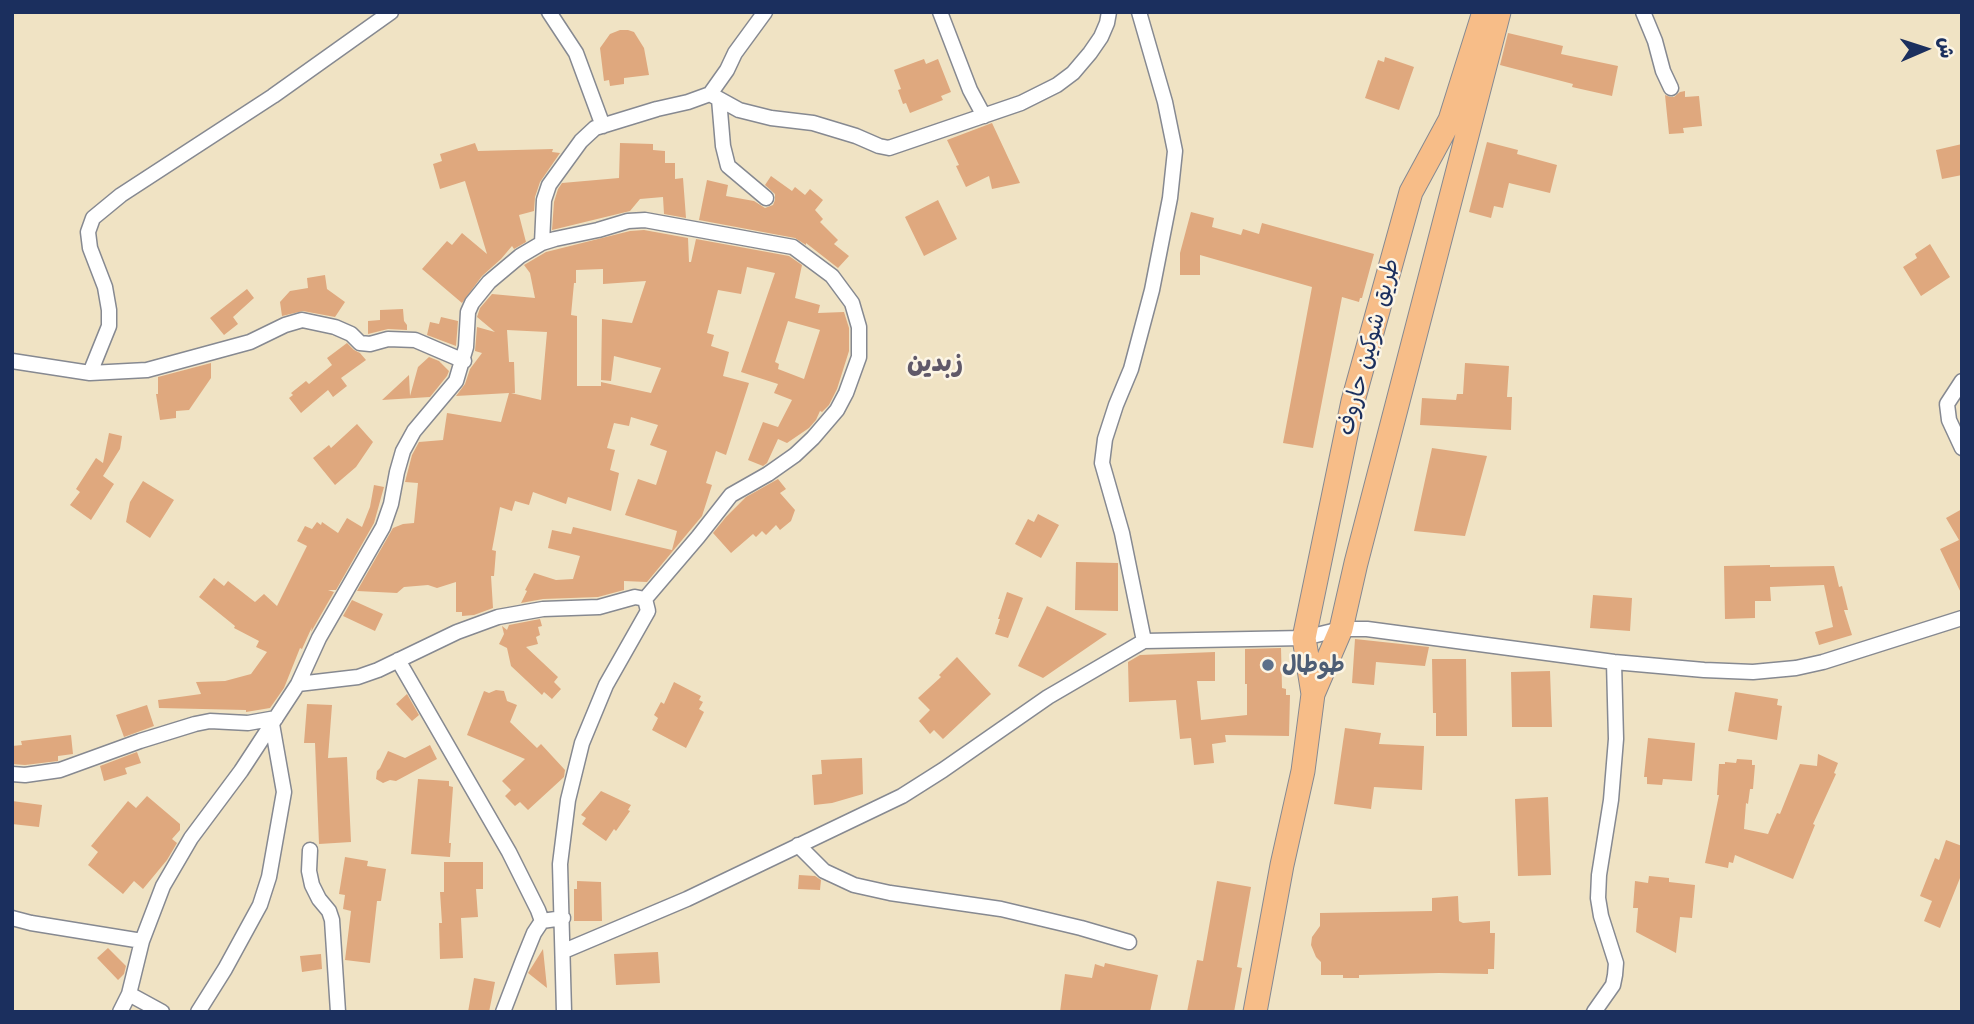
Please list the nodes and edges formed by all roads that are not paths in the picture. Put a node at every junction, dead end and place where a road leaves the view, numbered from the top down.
1 (391, 12) edge
2 (549, 12) edge
3 (765, 12) edge
4 (940, 12) edge
5 (1109, 12) edge
6 (1139, 12) edge
7 (1484, 12) edge
8 (1499, 12) edge
9 (1643, 12) edge
10 (1671, 88) dead end
11 (714, 97) junction
12 (984, 116) junction
13 (603, 126) junction
14 (766, 198) dead end
15 (542, 243) junction
16 (12, 361) edge
17 (464, 361) junction
18 (90, 373) junction
19 (1962, 381) edge
20 (1962, 448) edge
21 (645, 599) junction
22 (1962, 618) edge
23 (1341, 629) junction
24 (1304, 638) junction
25 (1144, 641) junction
26 (398, 660) junction
27 (1614, 662) junction
28 (298, 684) junction
29 (1313, 694) junction
30 (274, 721) junction
31 (12, 774) edge
32 (798, 845) junction
33 (310, 850) dead end
34 (12, 918) edge
35 (563, 918) junction
36 (541, 921) junction
37 (142, 941) junction
38 (1129, 942) dead end
39 (564, 951) junction
40 (129, 994) junction
41 (120, 1012) edge
42 (162, 1012) edge
43 (198, 1012) edge
44 (338, 1012) edge
45 (503, 1012) edge
46 (564, 1012) edge
47 (1255, 1012) edge
48 (1594, 1012) edge

1 - 18 street
2 - 13 street
3 - 11 street
4 - 12 street
5 - 12 street
6 - 25 street
7 - 24 main road, طريق شوكين حاروف
8 - 23 main road, طريق شوكين حاروف
9 - 10 street
11 - 12 street
11 - 13 street
11 - 14 street
13 - 15 street
15 - 17 street
15 - 21 street
16 - 18 street
17 - 18 street
17 - 28 street
19 - 20 street
21 - 26 street
21 - 35 street
22 - 27 street
23 - 24 street
23 - 27 street
23 - 29 main road, طريق شوكين حاروف
24 - 25 street
24 - 29 main road, طريق شوكين حاروف
25 - 32 street
26 - 28 street
26 - 36 street
27 - 48 street
28 - 30 street
29 - 47 main road, طريق شوكين حاروف
30 - 31 street
30 - 37 street
30 - 43 street
32 - 38 street
32 - 39 street
33 - 44 street
34 - 37 street
35 - 36 street
35 - 39 street
36 - 45 street
37 - 40 street
39 - 46 street
40 - 41 street
40 - 42 street

